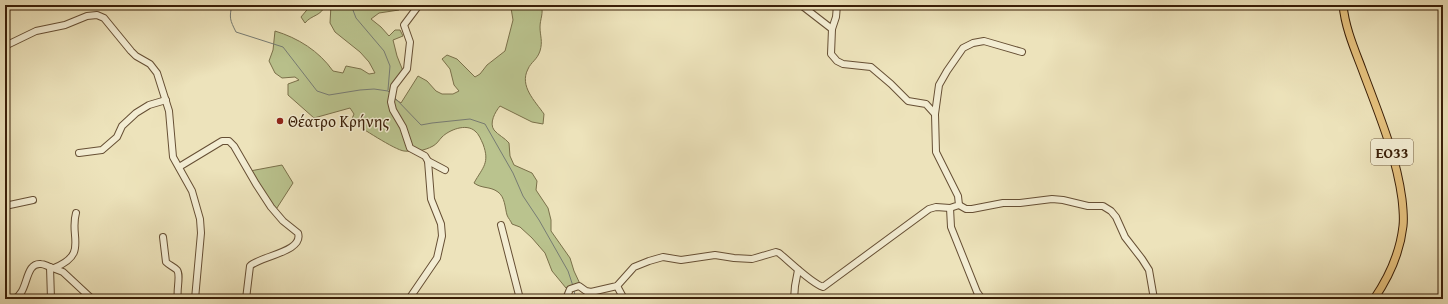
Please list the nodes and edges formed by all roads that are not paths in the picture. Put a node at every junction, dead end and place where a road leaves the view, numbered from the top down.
1 (419, 5) edge
2 (801, 5) edge
3 (837, 5) edge
4 (1343, 5) edge
5 (832, 29) junction
6 (5, 46) edge
7 (1022, 52) dead end
8 (166, 100) junction
9 (934, 114) junction
10 (79, 153) dead end
11 (428, 161) junction
12 (179, 167) junction
13 (445, 170) dead end
14 (33, 200) dead end
15 (959, 205) junction
16 (5, 206) edge
17 (950, 208) junction
18 (76, 213) dead end
19 (501, 225) dead end
20 (163, 237) dead end
21 (52, 267) junction
22 (798, 270) junction
23 (617, 286) junction
24 (14, 299) edge
25 (51, 299) edge
26 (92, 299) edge
27 (178, 299) edge
28 (195, 299) edge
29 (246, 299) edge
30 (409, 299) edge
31 (520, 299) edge
32 (566, 299) edge
33 (624, 299) edge
34 (794, 299) edge
35 (982, 299) edge
36 (1154, 299) edge
37 (1374, 299) edge

1 - 11 street
2 - 5 street
3 - 5 street
4 - 37 main road, ΕΟ33
5 - 9 street
6 - 8 street
7 - 9 street
8 - 10 street
8 - 12 street
9 - 15 street
11 - 13 street
11 - 30 street
12 - 28 street
12 - 29 street
14 - 16 street
15 - 17 street
15 - 36 street
17 - 22 street
17 - 35 street
18 - 21 street
19 - 31 street
20 - 27 street
21 - 24 street
21 - 25 street
21 - 26 street
22 - 23 street
22 - 34 street
23 - 32 street
23 - 33 street

